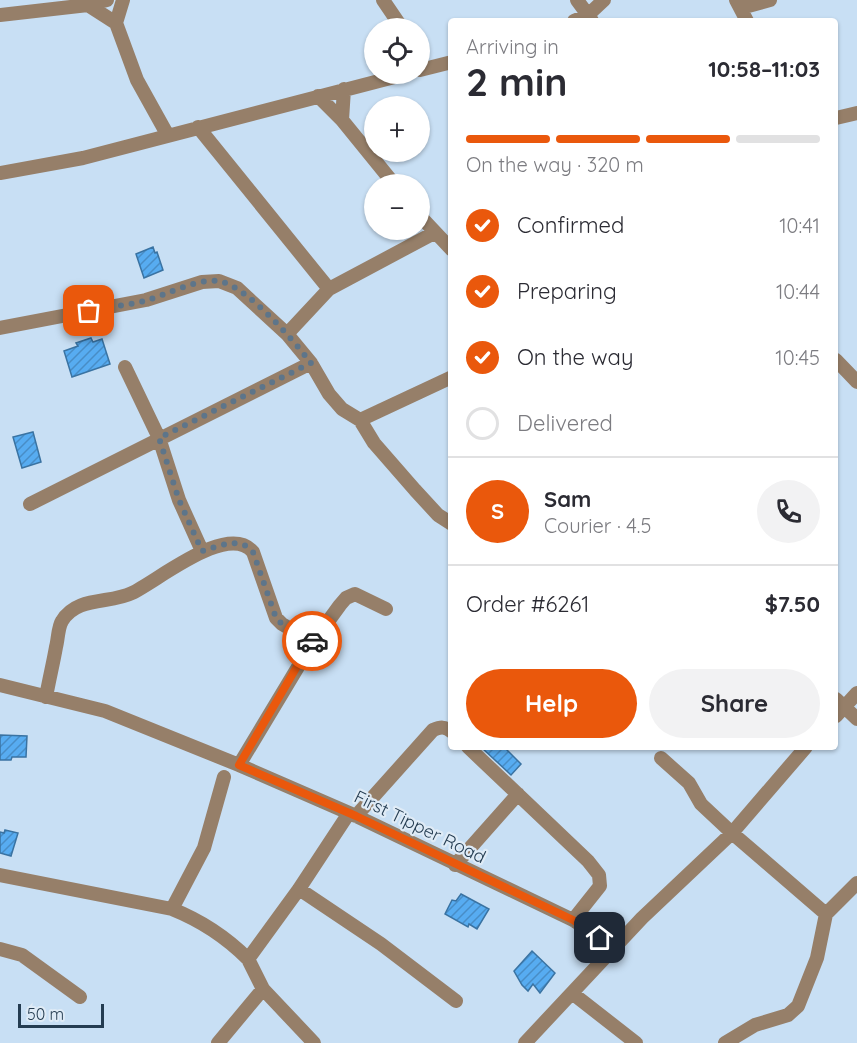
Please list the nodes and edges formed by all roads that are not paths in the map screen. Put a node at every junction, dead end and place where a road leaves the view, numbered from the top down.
1 (107, 0) edge
2 (123, 0) edge
3 (383, 0) edge
4 (577, 0) edge
5 (604, 0) edge
6 (770, 0) edge
7 (738, 4) edge
8 (88, 5) junction
9 (0, 15) edge
10 (395, 18) edge
11 (590, 18) edge
12 (745, 18) edge
13 (116, 23) junction
14 (448, 63) edge
15 (430, 68) edge
16 (365, 84) edge
17 (344, 89) junction
18 (318, 96) junction
19 (857, 113) edge
20 (838, 118) edge
21 (342, 120) junction
22 (198, 127) junction
23 (167, 134) junction
24 (0, 173) edge
25 (386, 174) edge
26 (430, 228) edge
27 (434, 233) junction
28 (448, 246) edge
29 (329, 289) junction
30 (0, 328) edge
31 (288, 334) junction
32 (838, 362) edge
33 (311, 363) junction
34 (125, 367) dead end
35 (448, 379) edge
36 (857, 382) edge
37 (360, 420) junction
38 (159, 438) junction
39 (30, 504) dead end
40 (448, 521) edge
41 (202, 551) junction
42 (386, 609) dead end
43 (313, 642) junction
44 (0, 685) edge
45 (857, 693) edge
46 (46, 697) junction
47 (838, 707) edge
48 (857, 719) edge
49 (448, 728) edge
50 (471, 750) edge
51 (803, 750) edge
52 (661, 758) dead end
53 (239, 765) junction
54 (224, 777) dead end
55 (518, 794) junction
56 (353, 814) junction
57 (732, 833) junction
58 (455, 865) junction
59 (0, 875) edge
60 (857, 883) edge
61 (299, 889) junction
62 (172, 909) junction
63 (826, 914) junction
64 (573, 920) junction
65 (614, 947) junction
66 (0, 949) edge
67 (248, 959) junction
68 (263, 990) junction
69 (572, 993) junction
70 (81, 997) dead end
71 (456, 1001) dead end
72 (218, 1043) edge
73 (314, 1043) edge
74 (525, 1043) edge
75 (636, 1043) edge
76 (725, 1043) edge

1 - 8 street
2 - 13 street
3 - 10 street
4 - 11 street
5 - 11 street
6 - 7 street
7 - 12 street
8 - 9 street
8 - 13 street
13 - 23 street
14 - 15 street
16 - 17 street
17 - 18 street
17 - 21 street
18 - 21 street
18 - 22 street
19 - 20 street
21 - 25 street
22 - 23 street
22 - 29 street
23 - 24 street
26 - 27 street
27 - 28 street
27 - 29 street
29 - 31 street
30 - 31 street
31 - 33 street
32 - 36 street
33 - 37 street
33 - 38 street
34 - 38 street
35 - 37 street
37 - 40 street
38 - 39 street
38 - 41 street
41 - 43 street
41 - 46 street
42 - 43 street
43 - 53 street
44 - 46 street, First Tipper Road
45 - 47 street
46 - 53 street, First Tipper Road
47 - 48 street
49 - 56 street
50 - 55 street
51 - 57 street
52 - 57 street
53 - 56 street, First Tipper Road
54 - 62 street
55 - 58 street
55 - 64 street
56 - 58 street, First Tipper Road
56 - 61 street
57 - 63 street
57 - 65 street
58 - 64 street, First Tipper Road
59 - 62 street
60 - 63 street
61 - 67 street
61 - 71 street
62 - 67 street
63 - 76 street
64 - 65 street, First Tipper Road
65 - 69 street
66 - 70 street
67 - 68 street
68 - 72 street
68 - 73 street
69 - 74 street
69 - 75 street

